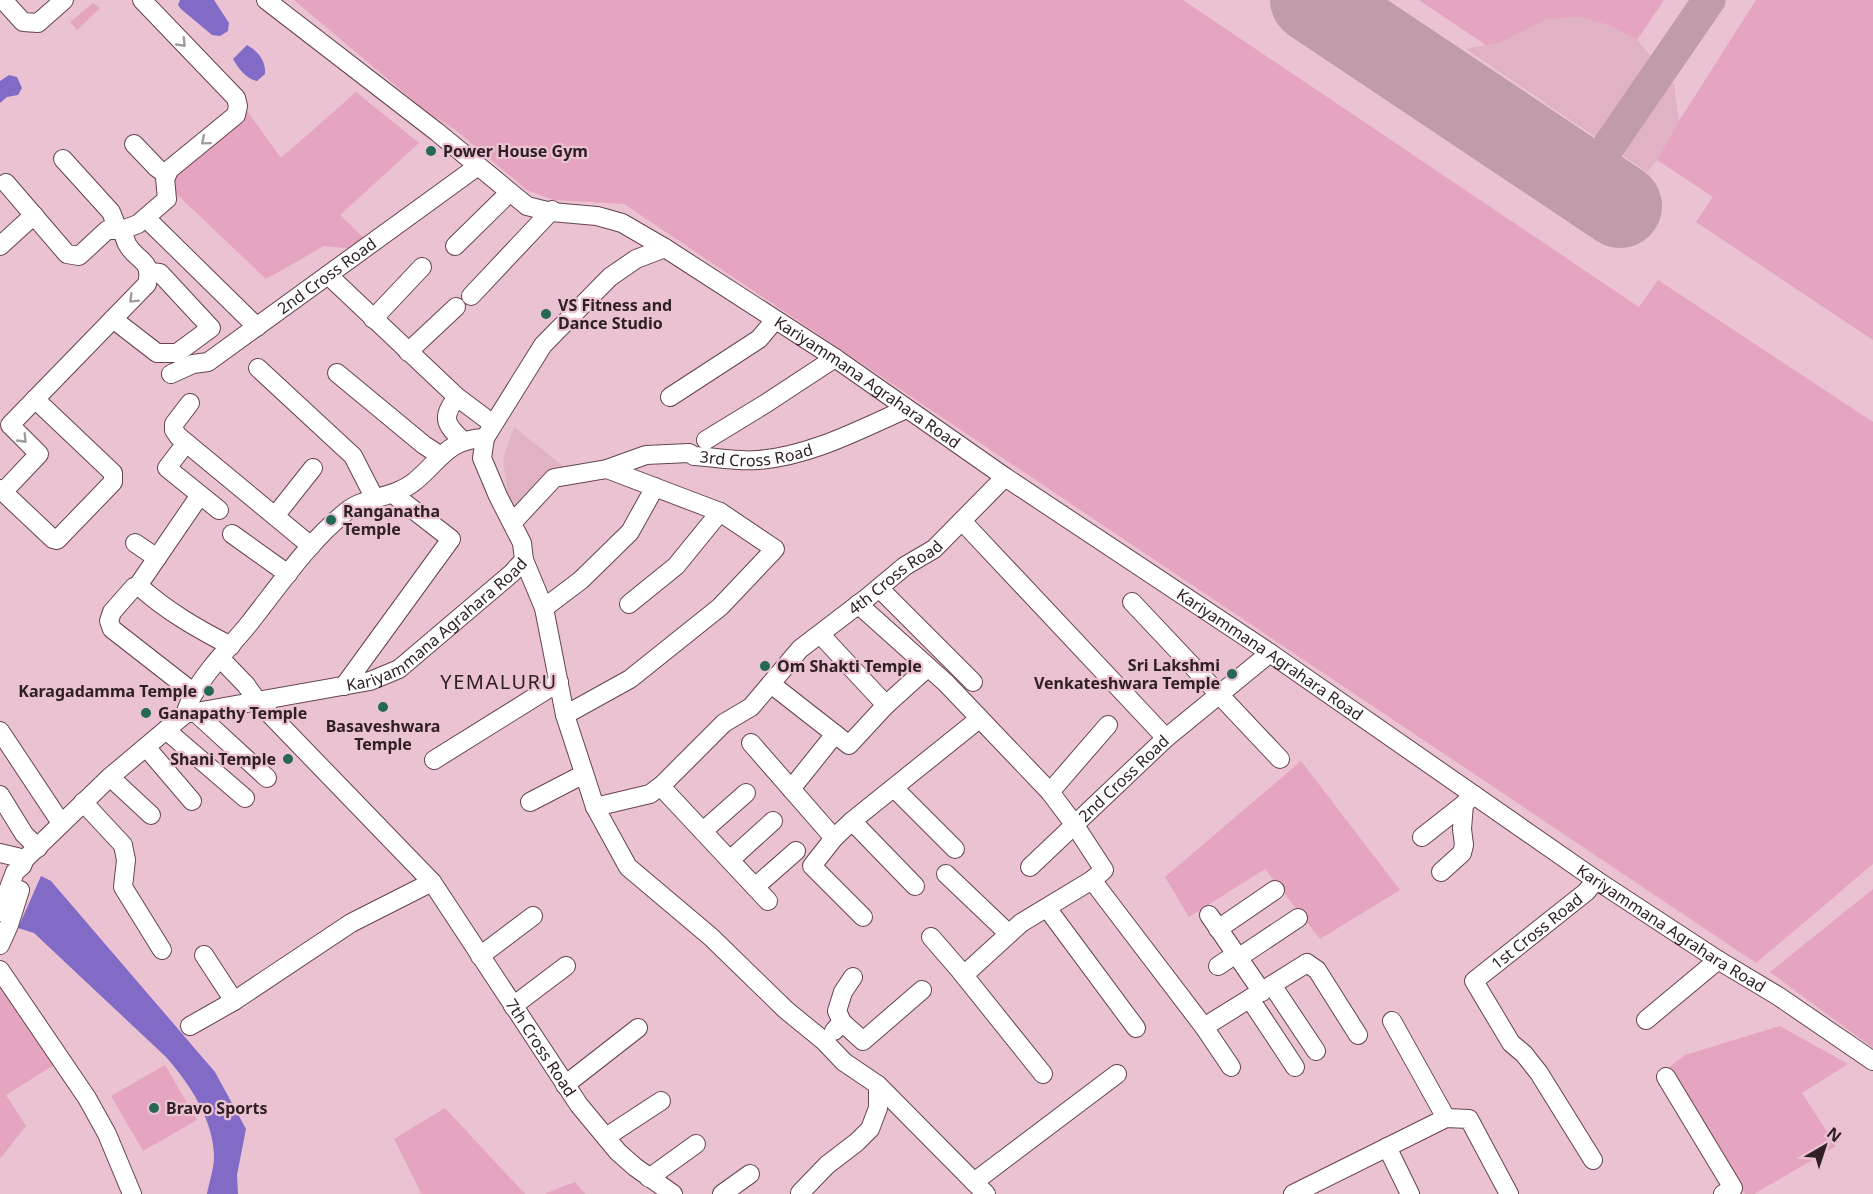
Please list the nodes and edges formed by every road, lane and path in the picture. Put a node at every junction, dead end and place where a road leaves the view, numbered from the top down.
1 (3, 0) edge
2 (64, 0) edge
3 (142, 0) edge
4 (266, 0) edge
5 (134, 144) dead end
6 (63, 159) dead end
7 (478, 166) junction
8 (167, 175) junction
9 (6, 183) dead end
10 (509, 193) junction
11 (552, 210) junction
12 (34, 215) junction
13 (152, 224) dead end
14 (118, 230) junction
15 (0, 246) edge
16 (455, 246) dead end
17 (665, 248) junction
18 (422, 267) dead end
19 (150, 272) junction
20 (328, 275) junction
21 (113, 319) junction
22 (373, 319) junction
23 (775, 320) junction
24 (257, 327) junction
25 (408, 352) junction
26 (835, 358) junction
27 (258, 368) dead end
28 (337, 373) dead end
29 (171, 374) dead end
30 (457, 397) junction
31 (670, 397) dead end
32 (35, 399) junction
33 (190, 403) dead end
34 (906, 409) junction
35 (489, 431) junction
36 (706, 440) dead end
37 (463, 441) junction
38 (186, 443) junction
39 (441, 456) junction
40 (313, 468) dead end
41 (607, 469) junction
42 (1005, 477) junction
43 (655, 487) junction
44 (2, 491) edge
45 (200, 495) junction
46 (384, 497) junction
47 (219, 510) dead end
48 (720, 512) junction
49 (275, 516) junction
50 (962, 521) junction
51 (513, 522) junction
52 (232, 534) dead end
53 (135, 543) dead end
54 (311, 546) junction
55 (157, 558) junction
56 (524, 560) junction
57 (288, 574) junction
58 (137, 587) junction
59 (879, 588) junction
60 (1132, 602) dead end
61 (629, 604) dead end
62 (858, 604) junction
63 (544, 608) junction
64 (819, 634) junction
65 (226, 652) junction
66 (1270, 653) junction
67 (928, 667) junction
68 (559, 682) junction
69 (974, 682) dead end
70 (771, 684) junction
71 (344, 686) junction
72 (194, 693) junction
73 (1220, 694) junction
74 (258, 702) junction
75 (886, 705) junction
76 (189, 713) junction
77 (565, 715) junction
78 (980, 719) junction
79 (1108, 725) dead end
80 (165, 730) junction
81 (0, 731) edge
82 (835, 734) junction
83 (1166, 738) junction
84 (751, 744) dead end
85 (146, 747) junction
86 (1280, 759) dead end
87 (434, 760) dead end
88 (584, 774) junction
89 (110, 777) junction
90 (267, 778) dead end
91 (662, 785) junction
92 (894, 788) junction
93 (791, 789) junction
94 (1050, 792) junction
95 (746, 794) dead end
96 (0, 795) edge
97 (245, 798) dead end
98 (1469, 799) junction
99 (192, 801) dead end
100 (83, 802) junction
101 (530, 802) dead end
102 (596, 807) junction
103 (151, 815) dead end
104 (773, 821) dead end
105 (852, 821) junction
106 (61, 824) junction
107 (1074, 824) junction
108 (703, 831) junction
109 (1422, 837) dead end
110 (834, 838) junction
111 (955, 849) dead end
112 (796, 850) dead end
113 (0, 853) edge
114 (730, 860) junction
115 (25, 864) junction
116 (1030, 867) dead end
117 (1441, 872) dead end
118 (946, 874) dead end
119 (1092, 880) junction
120 (1596, 880) junction
121 (432, 882) junction
122 (915, 886) dead end
123 (755, 887) junction
124 (1275, 890) dead end
125 (768, 901) dead end
126 (1047, 908) junction
127 (0, 912) edge
128 (532, 916) dead end
129 (862, 917) dead end
130 (1298, 918) dead end
131 (1009, 934) junction
132 (931, 937) dead end
133 (1, 943) edge
134 (162, 951) dead end
135 (204, 955) dead end
136 (480, 956) junction
137 (1237, 956) junction
138 (1718, 960) junction
139 (566, 966) dead end
140 (1218, 966) dead end
141 (0, 970) edge
142 (962, 973) junction
143 (854, 977) dead end
144 (922, 990) dead end
145 (1261, 992) junction
146 (234, 1001) junction
147 (513, 1006) junction
148 (1646, 1020) dead end
149 (1392, 1021) dead end
150 (842, 1022) junction
151 (190, 1026) dead end
152 (1204, 1027) junction
153 (638, 1028) dead end
154 (1136, 1028) dead end
155 (1358, 1035) dead end
156 (824, 1041) junction
157 (1845, 1044) junction
158 (1316, 1051) dead end
159 (1873, 1061) edge
160 (1231, 1067) dead end
161 (1295, 1067) dead end
162 (1873, 1073) edge
163 (1043, 1074) dead end
164 (1117, 1074) dead end
165 (1666, 1077) dead end
166 (565, 1085) junction
167 (878, 1085) junction
168 (661, 1101) dead end
169 (1446, 1118) junction
170 (606, 1137) junction
171 (696, 1144) dead end
172 (1387, 1147) junction
173 (1593, 1160) dead end
174 (750, 1174) dead end
175 (649, 1178) junction
176 (980, 1188) edge
177 (800, 1193) edge
178 (132, 1194) edge
179 (673, 1194) edge
180 (722, 1194) edge
181 (1293, 1194) edge
182 (1410, 1194) edge
183 (1509, 1194) edge
184 (1723, 1194) edge

1 - 2 street
3 -> 8 street
4 - 7 street, Kariyammana Agrahara Road
5 - 8 street
6 - 14 street
7 - 10 street, Kariyammana Agrahara Road
7 - 20 street, 2nd Cross Road
8 - 14 street
9 - 12 street
10 - 11 street, Kariyammana Agrahara Road
10 - 16 street
11 - 17 street, Kariyammana Agrahara Road
11 - 25 street
12 - 14 street
12 - 15 street
13 - 24 street
14 - 19 street
17 - 23 street, Kariyammana Agrahara Road
17 - 35 street
18 - 22 street
19 -> 21 street
19 - 21 street
20 - 22 street
20 - 24 street, 2nd Cross Road
21 - 32 street
22 - 25 street
23 - 26 street, Kariyammana Agrahara Road
23 - 31 street
24 - 29 street, 2nd Cross Road
25 - 30 street
26 - 34 street, Kariyammana Agrahara Road
26 - 36 street
27 - 46 street
28 - 39 street
30 - 35 street
30 - 37 street
32 -> 44 street
32 - 44 street
33 - 38 street
34 - 41 street, 3rd Cross Road
34 - 42 street, Kariyammana Agrahara Road
35 - 37 street
35 - 51 street, Kariyammana Agrahara Road
37 - 39 street
38 - 45 street
38 - 49 street
39 - 46 street
40 - 49 street
41 - 43 street
41 - 51 street, 3rd Cross Road
42 - 50 street, 4th Cross Road
42 - 66 street, Kariyammana Agrahara Road
43 - 48 street
43 - 63 street
45 - 47 street
45 - 55 street
46 - 54 street
46 - 71 street
48 - 61 street
48 - 77 street
49 - 54 street
50 - 59 street, 4th Cross Road
50 - 83 street
51 - 56 street, Kariyammana Agrahara Road
52 - 57 street
53 - 55 street
54 - 57 street
55 - 58 street
56 - 63 street
56 - 71 street, Kariyammana Agrahara Road
57 - 65 street
58 - 65 street, 7th Cross Road
58 - 72 street
59 - 62 street, 4th Cross Road
59 - 69 street
60 - 73 street
62 - 64 street, 4th Cross Road
62 - 67 street
63 - 68 street
64 - 70 street, 4th Cross Road
64 - 75 street
65 - 72 street
65 - 74 street, 7th Cross Road
66 - 73 street, 2nd Cross Road
66 - 98 street, Kariyammana Agrahara Road
67 - 75 street
67 - 78 street
68 - 77 street
68 - 87 street
70 - 82 street
70 - 91 street, 4th Cross Road
71 - 74 street, Kariyammana Agrahara Road
72 - 76 street
73 - 83 street, 2nd Cross Road
73 - 86 street
74 - 76 street, Kariyammana Agrahara Road
74 - 121 street, 7th Cross Road
75 - 82 street
76 - 80 street
76 - 90 street
77 - 88 street
78 - 92 street
78 - 94 street
79 - 94 street
80 - 85 street
80 - 97 street
81 - 106 street
82 - 93 street
83 - 107 street, 2nd Cross Road
84 - 93 street
85 - 89 street
85 - 99 street
88 - 101 street
88 - 102 street
89 - 100 street
89 - 103 street
91 - 102 street, 4th Cross Road
91 - 108 street
92 - 105 street
92 - 111 street
93 - 110 street
94 - 107 street
95 - 108 street
96 - 115 street
98 - 109 street
98 - 117 street
98 - 120 street, Kariyammana Agrahara Road
100 - 106 street
100 - 134 street
102 - 156 street
104 - 114 street
105 - 110 street
105 - 122 street
106 - 115 street
107 - 116 street, 2nd Cross Road
107 - 119 street
108 - 114 street
110 - 129 street
112 - 123 street
113 - 115 street
114 - 123 street
115 - 127 street
115 - 133 street
118 - 131 street
119 - 126 street
119 - 152 street
120 - 138 street, Kariyammana Agrahara Road
120 - 173 street, 1st Cross Road
121 - 136 street, 7th Cross Road
121 - 146 street
123 - 125 street
124 - 137 street
126 - 131 street
126 - 154 street
128 - 136 street
130 - 137 street
131 - 142 street
132 - 142 street
135 - 146 street
136 - 147 street, 7th Cross Road
137 - 140 street
137 - 145 street
138 - 148 street
138 - 157 street, Kariyammana Agrahara Road
139 - 147 street
141 - 178 street
142 - 163 street
143 - 150 street
144 - 150 street
145 - 152 street
145 - 155 street
145 - 158 street
145 - 161 street
146 - 151 street
147 - 166 street, 7th Cross Road
149 - 169 street
150 - 156 street
152 - 160 street
153 - 166 street
156 - 167 street
157 - 159 street, Kariyammana Agrahara Road
157 - 162 street
164 - 176 street
165 - 184 street
166 - 170 street, 7th Cross Road
167 - 176 street
167 - 177 street
168 - 170 street
169 - 172 street
169 - 183 street
170 - 175 street, 7th Cross Road
171 - 175 street
172 - 181 street
172 - 182 street
174 - 180 street
175 - 179 street, 7th Cross Road

